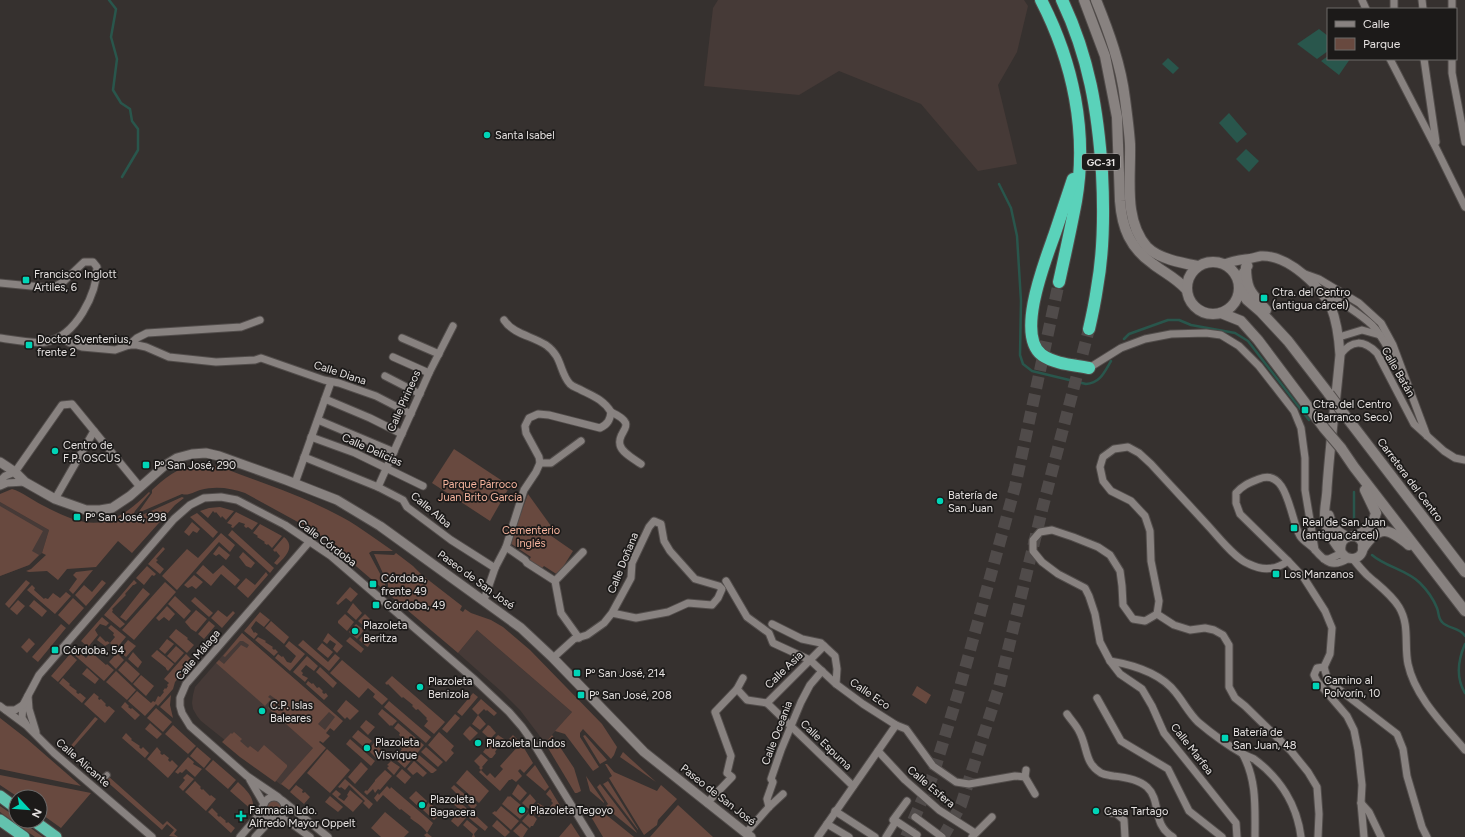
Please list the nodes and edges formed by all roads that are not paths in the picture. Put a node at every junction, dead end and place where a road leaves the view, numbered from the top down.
1 (1041, 0) edge
2 (1062, 0) edge
3 (1084, 0) edge
4 (1096, 0) edge
5 (1424, 60) edge
6 (1452, 60) edge
7 (1392, 61) edge
8 (1465, 142) edge
9 (1436, 148) junction
10 (1080, 160) junction
11 (1465, 207) edge
12 (1262, 256) junction
13 (1225, 264) junction
14 (1198, 266) junction
15 (1246, 267) junction
16 (1304, 274) junction
17 (1059, 282) tunnel mouth
18 (0, 283) edge
19 (1239, 284) junction
20 (1318, 288) junction
21 (1187, 290) junction
22 (1221, 313) junction
23 (260, 320) dead end
24 (504, 320) dead end
25 (1274, 324) junction
26 (453, 326) dead end
27 (1089, 329) tunnel mouth
28 (1380, 335) junction
29 (59, 337) junction
30 (1339, 337) junction
31 (0, 338) edge
32 (402, 338) dead end
33 (129, 345) junction
34 (1393, 345) junction
35 (439, 354) junction
36 (1340, 355) junction
37 (393, 357) dead end
38 (1089, 368) joint
39 (429, 373) junction
40 (1403, 374) junction
41 (385, 376) dead end
42 (331, 382) junction
43 (420, 394) junction
44 (325, 399) junction
45 (611, 412) junction
46 (411, 414) junction
47 (318, 420) junction
48 (94, 431) junction
49 (402, 434) junction
50 (1428, 436) junction
51 (311, 437) junction
52 (580, 441) dead end
53 (394, 452) junction
54 (304, 457) junction
55 (1465, 460) edge
56 (0, 462) edge
57 (540, 463) junction
58 (641, 464) dead end
59 (1354, 467) junction
60 (387, 468) junction
61 (15, 472) junction
62 (0, 481) edge
63 (24, 482) junction
64 (295, 483) junction
65 (0, 486) edge
66 (423, 486) dead end
67 (140, 487) junction
68 (378, 487) junction
69 (56, 499) junction
70 (1326, 501) junction
71 (1351, 536) junction
72 (309, 543) junction
73 (506, 547) junction
74 (1315, 550) junction
75 (1362, 551) junction
76 (583, 552) dead end
77 (1341, 552) junction
78 (1421, 555) junction
79 (1324, 559) junction
80 (1351, 559) junction
81 (1288, 561) junction
82 (495, 568) junction
83 (1465, 572) edge
84 (1366, 574) junction
85 (726, 581) dead end
86 (555, 582) junction
87 (484, 600) junction
88 (1465, 611) edge
89 (612, 613) junction
90 (1157, 614) junction
91 (772, 624) dead end
92 (580, 638) junction
93 (824, 646) junction
94 (553, 658) junction
95 (810, 660) junction
96 (1110, 661) junction
97 (1324, 667) junction
98 (822, 671) junction
99 (743, 678) dead end
100 (836, 684) junction
101 (737, 689) junction
102 (1096, 698) dead end
103 (767, 703) junction
104 (26, 707) junction
105 (3, 708) edge
106 (1067, 714) dead end
107 (19, 718) junction
108 (896, 725) junction
109 (791, 727) junction
110 (37, 734) junction
111 (1465, 750) edge
112 (878, 751) junction
113 (1242, 753) junction
114 (107, 775) dead end
115 (247, 776) junction
116 (102, 780) dead end
117 (853, 786) junction
118 (783, 794) dead end
119 (1035, 794) dead end
120 (280, 798) junction
121 (907, 801) dead end
122 (707, 802) junction
123 (1361, 803) junction
124 (264, 804) junction
125 (769, 807) junction
126 (835, 811) junction
127 (1111, 813) dead end
128 (915, 817) dead end
129 (992, 817) dead end
130 (276, 818) junction
131 (0, 820) edge
132 (896, 821) junction
133 (827, 824) junction
134 (925, 825) junction
135 (45, 829) edge
136 (749, 835) edge
137 (974, 835) edge
138 (916, 836) edge
139 (24, 837) edge
140 (56, 837) edge
141 (152, 837) edge
142 (240, 837) edge
143 (255, 837) edge
144 (310, 837) edge
145 (328, 837) edge
146 (592, 837) edge
147 (818, 837) edge
148 (849, 837) edge
149 (875, 837) edge
150 (886, 837) edge
151 (942, 837) edge
152 (1125, 837) edge
153 (1173, 837) edge
154 (1222, 837) edge
155 (1237, 837) edge
156 (1255, 837) edge
157 (1301, 837) edge
158 (1318, 837) edge
159 (1364, 837) edge
160 (1381, 837) edge
161 (1427, 837) edge

1 - 10 highway, GC-31
2 - 27 highway, GC-31
3 - 21 main road
4 - 14 main road
5 - 9 street
6 - 8 street
7 - 9 street
9 - 11 street
10 - 17 highway, GC-31
10 - 38 highway
12 - 13 street
12 - 15 street
12 - 16 street
13 - 14 main road
13 - 19 main road
14 - 21 main road
15 - 19 street
15 - 25 main road
16 - 20 street
16 - 34 street, Calle Batán
18 - 29 street
19 - 22 main road
19 - 25 main road, Carretera del Centro
20 - 28 street, Calle Batán
20 - 30 street
21 - 22 main road
22 - 59 main road, bridge
23 - 33 street
24 - 45 street
25 - 83 main road, Carretera del Centro, bridge
26 - 35 street, Calle Pirineos
28 - 30 street, Calle Batán
28 - 34 street, Calle Batán
28 - 40 street, Calle Batán
29 - 31 street
29 - 33 street
30 - 36 street
32 - 35 street
33 - 42 street, Calle Diana
34 - 40 street, Calle Batán
35 - 39 street, Calle Pirineos
36 - 50 street, Calle Batán
36 - 70 street
37 - 39 street
38 - 74 street
39 - 43 street, Calle Pirineos
40 - 50 street, Calle Batán
41 - 43 street
42 - 44 street
42 - 46 street, Calle Diana
43 - 46 street, Calle Pirineos
44 - 47 street
44 - 49 street
45 - 57 street
45 - 58 street
46 - 49 street, Calle Pirineos
47 - 51 street
47 - 53 street
48 - 61 street
48 - 67 street
48 - 69 street
49 - 53 street, Calle Pirineos
50 - 55 street, Calle Batán
51 - 54 street
51 - 60 street, Calle Delicias
52 - 57 street
53 - 60 street, Calle Pirineos
54 - 64 street
54 - 68 street, Calle Alba
56 - 61 street
57 - 73 street
59 - 71 main road
59 - 78 main road
60 - 66 street, Calle Delicias
60 - 68 street, Calle Pirineos
61 - 62 street
61 - 63 street
63 - 65 street
63 - 69 street, Paseo de San José
64 - 67 street, Paseo de San José
64 - 87 street, Paseo de San José
67 - 69 street, Paseo de San José
68 - 82 street, Calle Alba
70 - 71 street
70 - 77 street
71 - 75 street
71 - 77 street
72 - 104 street, Calle Córdoba
72 - 115 street, Calle Málaga
72 - 146 street, Calle Córdoba
73 - 82 street
73 - 86 street
74 - 79 street
74 - 81 street
75 - 78 main road
75 - 80 street
75 - 84 street
76 - 86 street
77 - 79 street
77 - 80 street
78 - 88 main road
79 - 80 street
80 - 84 street
81 - 90 street
81 - 97 street
82 - 87 street
84 - 111 street
85 - 95 street
86 - 92 street
87 - 94 street, Paseo de San José
89 - 89 street, Calle Doñana
89 - 92 street, Calle Doñana
90 - 96 street, Calle Marfea
90 - 158 street
91 - 93 street
92 - 94 street, Calle Doñana
93 - 95 street, Calle Asia
93 - 100 street, Calle Eco
94 - 122 street, Paseo de San José
95 - 98 street
95 - 103 street, Calle Asia
96 - 113 street
96 - 155 street, Calle Marfea
97 - 123 street
97 - 161 street
98 - 100 street
98 - 109 street, Calle Oceania
99 - 101 street
100 - 108 street, Calle Eco
101 - 103 street, Calle Asia
101 - 122 street
102 - 154 street
103 - 109 street, Calle Espuma
104 - 105 street
104 - 107 street
104 - 110 street, Calle Córdoba
105 - 107 street, Calle Alicante
106 - 153 street
107 - 110 street, Calle Alicante
108 - 112 street
108 - 119 street, Calle Eco
109 - 117 street, Calle Espuma
109 - 125 street, Calle Oceania
110 - 141 street, Calle Alicante
112 - 117 street
112 - 137 street, Calle Esfera
113 - 156 street
113 - 157 street
114 - 116 street
115 - 120 street, Calle Málaga
115 - 124 street, Calle Málaga
117 - 126 street
118 - 125 street
120 - 124 street
120 - 130 street
120 - 145 street, Calle Málaga
121 - 132 street
122 - 136 street, Paseo de San José
123 - 159 street
123 - 160 street
124 - 130 street
124 - 142 street
125 - 136 street
126 - 133 street
126 - 149 street
127 - 152 street
128 - 134 street
129 - 137 street
130 - 143 street
130 - 144 street
131 - 139 highway
132 - 138 street
132 - 150 street
133 - 147 street
133 - 148 street
134 - 138 street
134 - 151 street
135 - 140 highway

